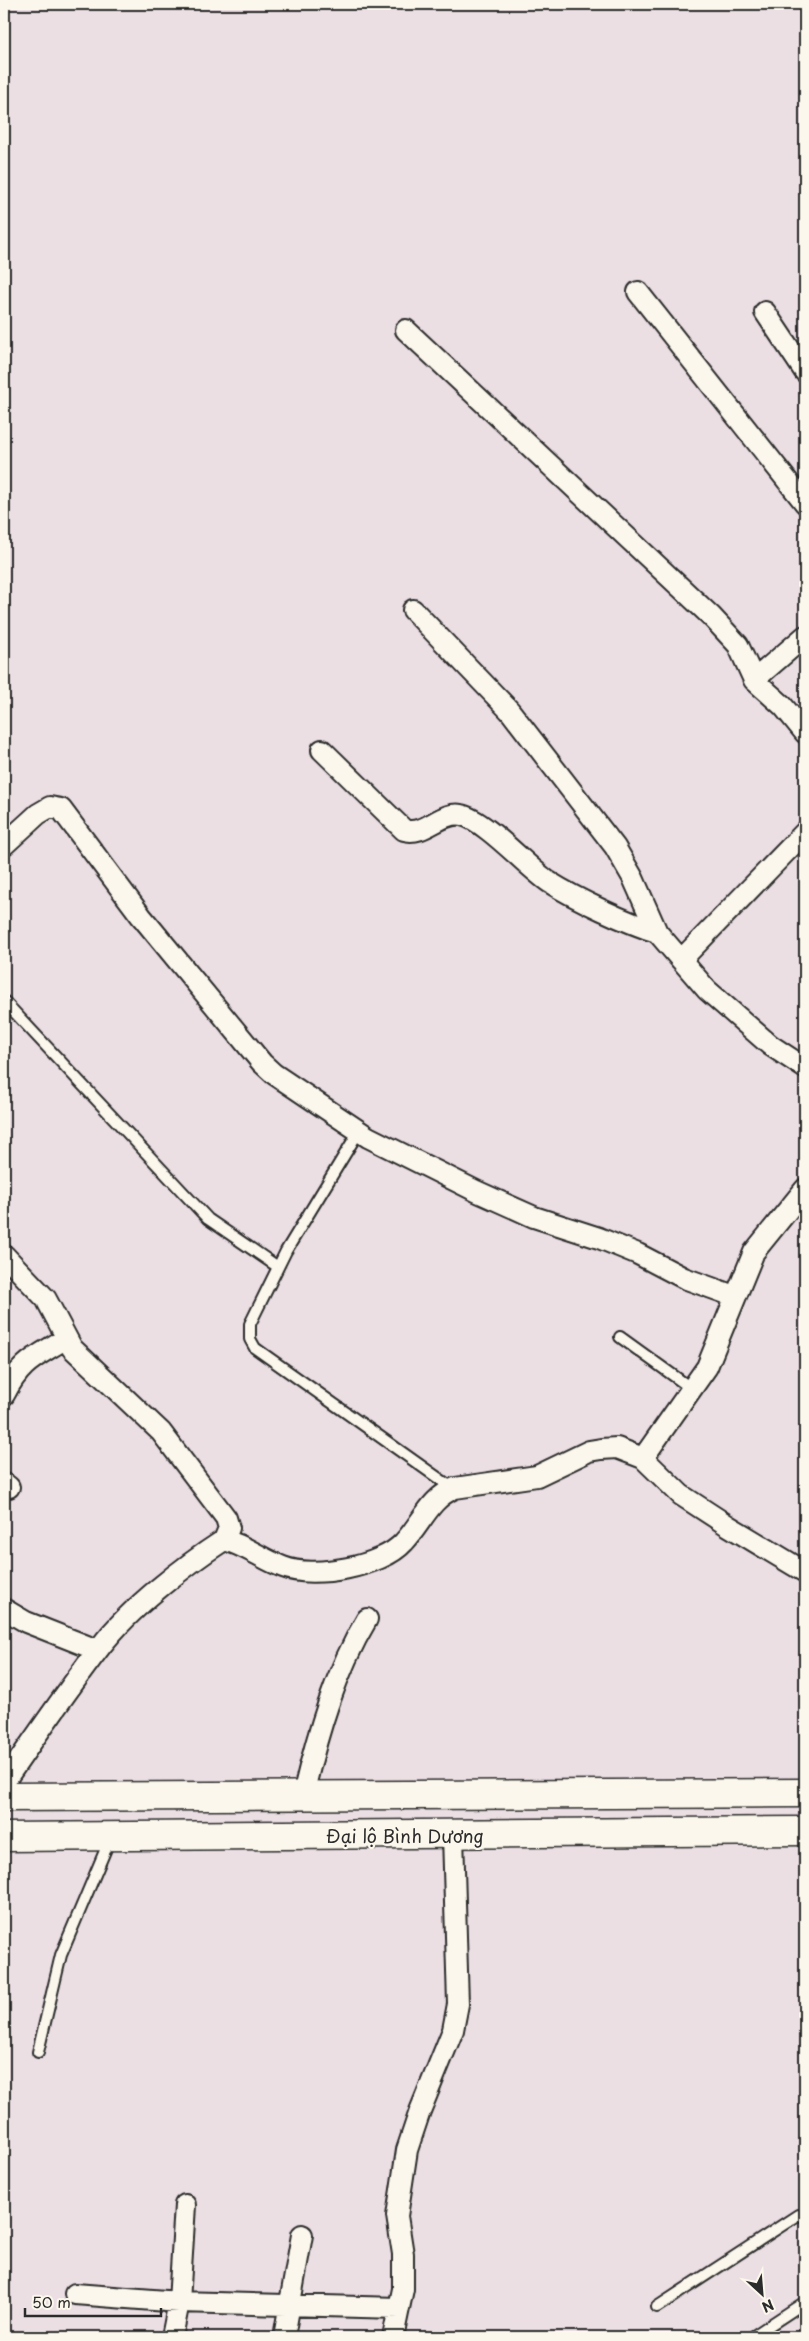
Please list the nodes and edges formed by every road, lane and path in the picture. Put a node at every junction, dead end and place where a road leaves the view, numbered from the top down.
1 (638, 292) dead end
2 (766, 312) dead end
3 (406, 330) dead end
4 (805, 372) edge
5 (805, 503) edge
6 (413, 610) dead end
7 (805, 636) edge
8 (754, 680) junction
9 (805, 733) edge
10 (322, 750) dead end
11 (805, 832) edge
12 (4, 845) edge
13 (657, 932) junction
14 (681, 960) junction
15 (4, 1001) edge
16 (805, 1068) edge
17 (359, 1131) junction
18 (805, 1189) edge
19 (4, 1255) edge
20 (278, 1267) junction
21 (734, 1296) junction
22 (620, 1337) dead end
23 (66, 1338) junction
24 (692, 1389) junction
25 (4, 1395) edge
26 (643, 1458) junction
27 (451, 1490) junction
28 (224, 1540) junction
29 (805, 1572) edge
30 (4, 1608) edge
31 (367, 1619) dead end
32 (97, 1650) junction
33 (4, 1782) edge
34 (805, 1793) edge
35 (303, 1795) junction
36 (4, 1797) edge
37 (805, 1831) edge
38 (453, 1835) junction
39 (111, 1836) junction
40 (4, 1837) edge
41 (38, 2052) dead end
42 (185, 2205) dead end
43 (805, 2217) edge
44 (302, 2235) dead end
45 (75, 2294) dead end
46 (179, 2302) junction
47 (805, 2302) edge
48 (289, 2305) junction
49 (657, 2306) dead end
50 (399, 2308) junction
51 (172, 2337) edge
52 (284, 2337) edge
53 (393, 2337) edge
54 (752, 2337) edge

1 - 5 street
2 - 4 street
3 - 8 street
6 - 13 street
7 - 8 street
8 - 9 street
10 - 13 street
11 - 14 street
12 - 17 street
13 - 14 street
14 - 16 street
15 - 20 lane
17 - 20 lane
17 - 21 street
18 - 21 street
19 - 23 street
20 - 27 lane
21 - 24 street
22 - 24 lane
23 - 25 street
23 - 28 street
24 - 26 street
26 - 27 street
26 - 29 street
27 - 28 street
28 - 32 street
30 - 32 street
31 - 35 street
32 - 33 street
34 - 35 highway
35 - 36 highway
37 - 38 highway, Đại lộ Bình Dương
38 - 39 highway, Đại lộ Bình Dương
38 - 50 street
39 - 40 highway, Đại lộ Bình Dương
39 - 41 lane
42 - 46 street
43 - 49 lane
44 - 48 street
45 - 46 street
46 - 48 street
46 - 51 street
47 - 54 lane
48 - 50 street
48 - 52 street
50 - 53 street

